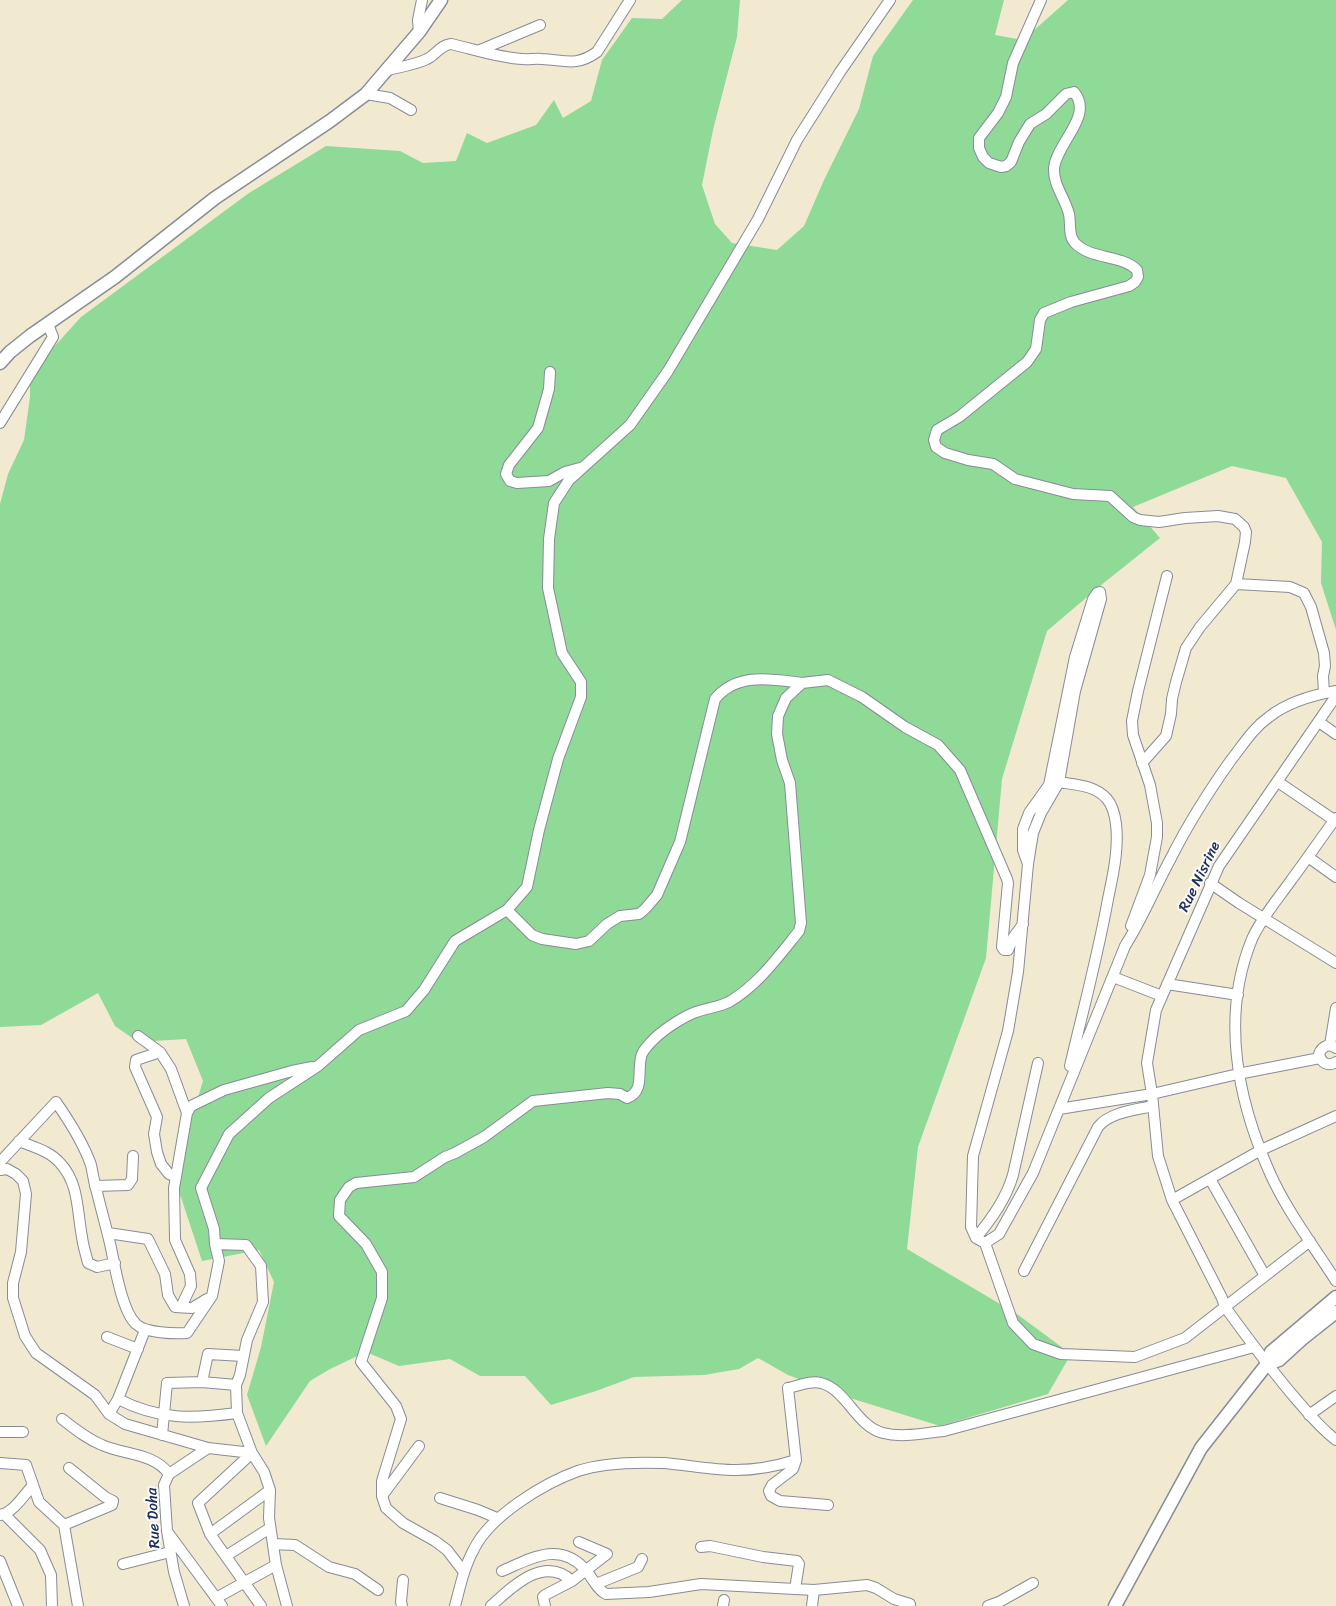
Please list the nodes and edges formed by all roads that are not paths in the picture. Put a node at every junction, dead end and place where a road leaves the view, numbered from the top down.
1 (422, 0) edge
2 (441, 0) edge
3 (630, 0) edge
4 (890, 0) edge
5 (1041, 0) edge
6 (540, 25) dead end
7 (419, 32) junction
8 (480, 50) junction
9 (387, 70) junction
10 (366, 94) junction
11 (411, 110) dead end
12 (48, 324) junction
13 (0, 363) edge
14 (550, 372) dead end
15 (0, 423) edge
16 (583, 467) junction
17 (1167, 576) dead end
18 (1236, 584) junction
19 (802, 683) junction
20 (1336, 691) edge
21 (1324, 694) junction
22 (1336, 696) edge
23 (1319, 722) junction
24 (1336, 734) edge
25 (1142, 763) junction
26 (1059, 782) junction
27 (1278, 782) junction
28 (1335, 819) edge
29 (1308, 857) junction
30 (1028, 864) junction
31 (1336, 877) edge
32 (1210, 883) junction
33 (507, 910) junction
34 (1263, 918) junction
35 (1023, 924) junction
36 (1125, 946) junction
37 (1336, 963) edge
38 (1113, 977) junction
39 (1167, 984) junction
40 (1238, 995) junction
41 (1162, 996) junction
42 (1336, 1008) edge
43 (138, 1036) dead end
44 (1333, 1046) edge
45 (160, 1052) junction
46 (1320, 1058) junction
47 (1038, 1063) dead end
48 (318, 1066) junction
49 (1335, 1066) edge
50 (1238, 1074) junction
51 (1064, 1094) junction
52 (1152, 1094) junction
53 (1153, 1106) junction
54 (1059, 1109) junction
55 (187, 1113) junction
56 (1336, 1116) edge
57 (19, 1141) junction
58 (1261, 1150) junction
59 (133, 1156) dead end
60 (0, 1162) edge
61 (0, 1170) edge
62 (176, 1177) junction
63 (1210, 1179) junction
64 (95, 1186) junction
65 (1172, 1200) junction
66 (108, 1233) junction
67 (980, 1240) junction
68 (1310, 1241) junction
69 (215, 1244) junction
70 (114, 1263) junction
71 (1024, 1271) dead end
72 (1265, 1276) junction
73 (1336, 1281) edge
74 (212, 1296) junction
75 (1336, 1297) edge
76 (181, 1307) junction
77 (1225, 1307) junction
78 (1336, 1312) edge
79 (145, 1330) junction
80 (107, 1337) dead end
81 (1254, 1347) junction
82 (138, 1349) junction
83 (244, 1356) junction
84 (1267, 1364) junction
85 (202, 1382) junction
86 (236, 1385) junction
87 (1336, 1396) edge
88 (118, 1399) junction
89 (237, 1412) junction
90 (109, 1414) junction
91 (164, 1415) junction
92 (1309, 1415) junction
93 (62, 1419) dead end
94 (0, 1432) edge
95 (23, 1432) dead end
96 (162, 1435) junction
97 (1336, 1440) edge
98 (419, 1446) dead end
99 (208, 1448) junction
100 (252, 1453) junction
101 (796, 1460) junction
102 (0, 1464) edge
103 (69, 1468) dead end
104 (169, 1474) junction
105 (33, 1485) junction
106 (270, 1490) junction
107 (382, 1496) junction
108 (440, 1498) dead end
109 (828, 1505) dead end
110 (2, 1515) edge
111 (497, 1518) junction
112 (64, 1525) junction
113 (270, 1528) junction
114 (166, 1531) junction
115 (210, 1534) junction
116 (579, 1542) dead end
117 (273, 1544) junction
118 (701, 1547) dead end
119 (170, 1552) junction
120 (226, 1556) junction
121 (642, 1559) dead end
122 (0, 1561) edge
123 (123, 1564) dead end
124 (276, 1565) junction
125 (502, 1571) dead end
126 (587, 1571) junction
127 (464, 1572) junction
128 (403, 1580) dead end
129 (572, 1581) junction
130 (244, 1582) junction
131 (1034, 1583) dead end
132 (596, 1584) junction
133 (795, 1589) junction
134 (378, 1590) dead end
135 (814, 1590) junction
136 (219, 1602) edge
137 (910, 1604) dead end
138 (285, 1605) edge
139 (810, 1605) edge
140 (18, 1606) edge
141 (52, 1606) edge
142 (78, 1606) edge
143 (185, 1606) edge
144 (261, 1606) edge
145 (402, 1606) edge
146 (454, 1606) edge
147 (491, 1606) edge
148 (545, 1606) edge
149 (988, 1606) edge
150 (1115, 1606) edge

1 - 7 street
2 - 7 street
3 - 8 street
4 - 16 street
5 - 18 street
6 - 8 street
7 - 9 street
8 - 9 street
9 - 10 street
10 - 11 street
10 - 12 street
12 - 13 street
12 - 15 street
14 - 16 street
16 - 33 street
17 - 25 street
18 - 21 street
18 - 25 street
19 - 33 street
19 - 35 street
19 - 107 street
20 - 21 street
21 - 36 street
22 - 23 street, Rue Nisrine
23 - 24 street
23 - 27 street, Rue Nisrine
25 - 36 street
26 - 30 street
26 - 30 street
26 - 51 street
27 - 28 street
27 - 32 street, Rue Nisrine
28 - 29 street
29 - 31 street
29 - 34 street
30 - 35 street
32 - 34 street
32 - 39 street, Rue Nisrine
33 - 48 street
34 - 37 street
34 - 40 street
35 - 67 street
36 - 38 street
38 - 41 street
38 - 51 street
39 - 40 street
39 - 41 street, Rue Nisrine
40 - 50 street
41 - 52 street, Rue Nisrine
42 - 44 street
43 - 45 street
44 - 46 street
45 - 55 street
45 - 62 street
46 - 49 street
46 - 50 street
47 - 67 street
48 - 55 street
48 - 69 street
50 - 52 street
50 - 58 street
51 - 54 street
52 - 53 street, Rue Nisrine
52 - 54 street
53 - 65 street, Rue Nisrine
53 - 71 street
54 - 67 street
55 - 62 street
56 - 58 street
57 - 60 street
57 - 64 street
57 - 70 street
58 - 63 street
58 - 68 street
59 - 64 street
61 - 90 street
62 - 76 street
63 - 65 street
63 - 72 street
64 - 66 street
65 - 77 street, Rue Nisrine
66 - 70 street
66 - 76 street
67 - 77 street
68 - 72 street
68 - 73 street
69 - 74 street
69 - 83 street
70 - 79 street
72 - 77 street
74 - 76 street
74 - 79 street
75 - 84 street
77 - 81 street, Rue Nisrine
78 - 84 street
79 - 82 street
80 - 82 street
81 - 84 street, Rue Nisrine
81 - 101 street
82 - 88 street
83 - 85 street
83 - 86 street
84 - 92 street, Rue Nisrine
84 - 150 street
85 - 86 street
85 - 91 street
86 - 89 street
87 - 92 street
88 - 90 street
88 - 91 street
89 - 91 street
89 - 100 street
90 - 96 street
91 - 96 street
92 - 97 street, Rue Nisrine
93 - 104 street
94 - 95 street
96 - 99 street
98 - 107 street
99 - 100 street
99 - 104 street, Rue Doha
100 - 106 street
100 - 115 street
101 - 109 street
101 - 111 street
102 - 105 street
103 - 112 street
104 - 114 street, Rue Doha
105 - 110 street
105 - 112 street
106 - 113 street
106 - 115 street
107 - 127 street
108 - 111 street
110 - 141 street
111 - 127 street
112 - 142 street
113 - 117 street
113 - 120 street
114 - 119 street, Rue Doha
114 - 136 street
115 - 120 street
116 - 126 street
117 - 124 street
117 - 134 street
118 - 133 street
119 - 123 street
119 - 143 street, Rue Doha
120 - 130 street
121 - 132 street
122 - 140 street
124 - 130 street
124 - 138 street
125 - 126 street
126 - 129 street
126 - 132 street
127 - 146 street
128 - 145 street
129 - 147 street
129 - 148 street
130 - 136 street
130 - 144 street
131 - 149 street
132 - 133 street
133 - 135 street
135 - 137 street
135 - 139 street

